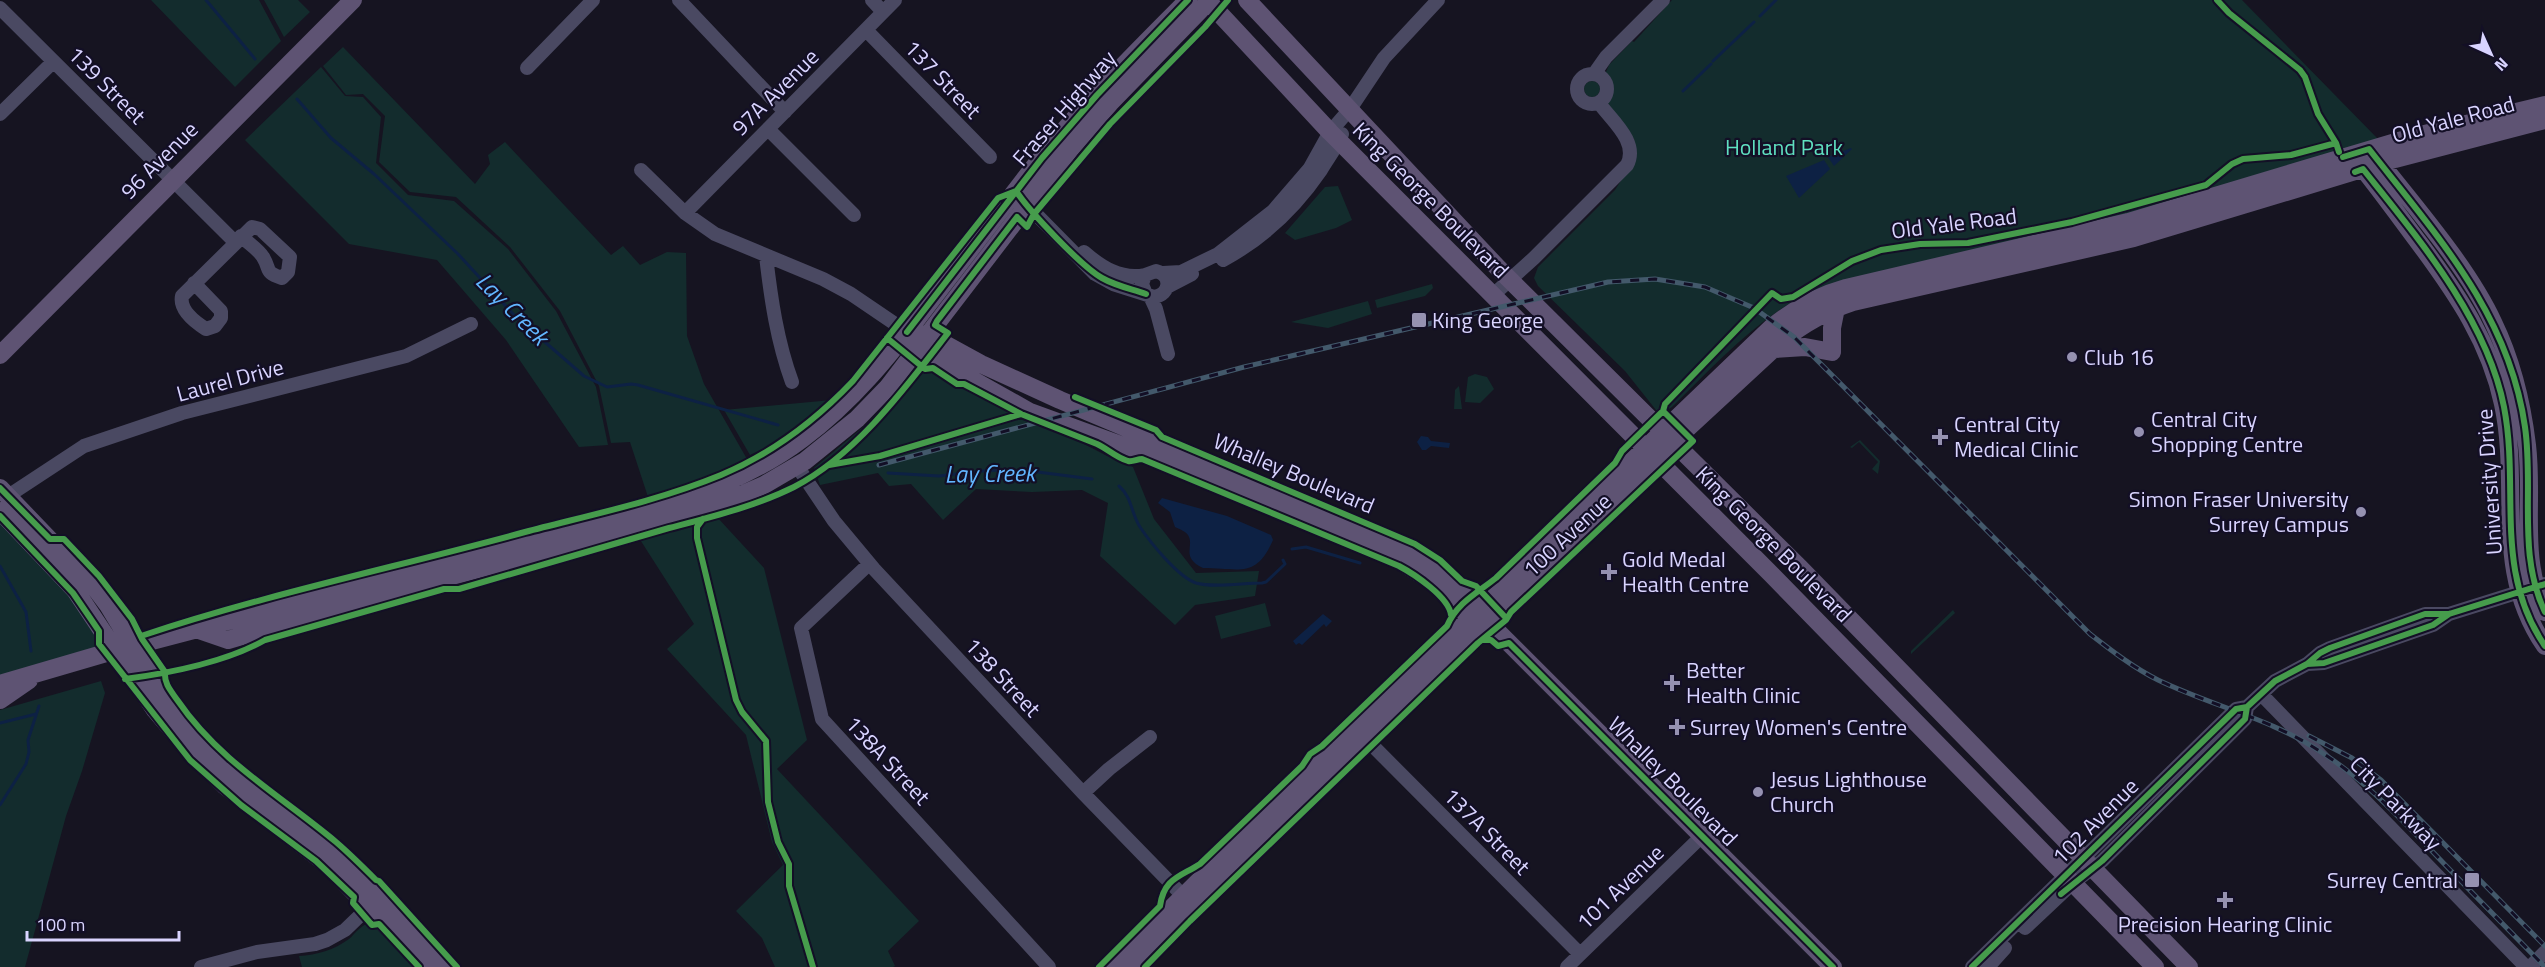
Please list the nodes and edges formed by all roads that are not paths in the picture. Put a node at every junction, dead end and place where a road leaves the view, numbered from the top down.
1 (353, 0) edge
2 (593, 0) edge
3 (679, 0) edge
4 (872, 0) edge
5 (895, 0) edge
6 (1172, 0) edge
7 (1188, 0) edge
8 (1247, 0) edge
9 (1438, 0) edge
10 (1663, 0) edge
11 (1208, 1) edge
12 (0, 8) edge
13 (883, 12) junction
14 (1167, 22) junction
15 (866, 30) junction
16 (53, 62) junction
17 (527, 68) dead end
18 (1594, 74) junction
19 (1599, 103) junction
20 (2545, 105) edge
21 (1350, 109) junction
22 (785, 112) junction
23 (0, 114) edge
24 (2545, 120) edge
25 (768, 129) junction
26 (1335, 136) junction
27 (990, 157) dead end
28 (2366, 159) junction
29 (641, 170) dead end
30 (173, 180) junction
31 (1024, 198) junction
32 (685, 213) junction
33 (854, 215) dead end
34 (2099, 238) junction
35 (766, 256) junction
36 (2431, 258) junction
37 (1163, 273) junction
38 (1145, 274) junction
39 (1510, 280) junction
40 (194, 283) dead end
41 (2477, 293) junction
42 (1157, 296) junction
43 (1492, 296) junction
44 (1836, 308) junction
45 (471, 324) dead end
46 (907, 332) junction
47 (923, 342) junction
48 (1774, 349) junction
49 (1168, 354) dead end
50 (0, 355) edge
51 (792, 382) dead end
52 (1669, 436) junction
53 (1651, 454) junction
54 (797, 466) junction
55 (3, 498) edge
56 (869, 564) junction
57 (2533, 588) edge
58 (2545, 612) edge
59 (1479, 616) junction
60 (195, 629) junction
61 (2545, 646) edge
62 (124, 648) junction
63 (52, 668) junction
64 (1896, 668) junction
65 (1866, 672) junction
66 (0, 684) edge
67 (2261, 694) junction
68 (1893, 699) junction
69 (0, 700) edge
70 (1150, 737) dead end
71 (1365, 738) junction
72 (1083, 793) junction
73 (1702, 836) junction
74 (2089, 863) junction
75 (2070, 879) junction
76 (1187, 900) junction
77 (375, 901) junction
78 (2545, 952) edge
79 (1580, 954) junction
80 (201, 967) edge
81 (426, 967) edge
82 (448, 967) edge
83 (1050, 967) edge
84 (1112, 967) edge
85 (1132, 967) edge
86 (1567, 967) edge
87 (1833, 967) edge
88 (1972, 967) edge
89 (1988, 967) edge
90 (2155, 967) edge
91 (2189, 967) edge
92 (2528, 967) edge

1 - 30 main road, 96 Avenue
2 - 17 street
3 - 22 street
4 - 13 street
5 - 13 street, 97A Avenue
6 - 14 main road
7 - 14 main road, Fraser Highway
8 - 21 main road, King George Boulevard
9 - 21 street
10 - 18 street
11 - 26 main road, King George Boulevard
11 - 31 main road, Fraser Highway
12 - 16 street, 139 Street
13 - 15 street, 97A Avenue
14 - 31 main road, Fraser Highway
15 - 22 street, 97A Avenue
15 - 27 street, 137 Street
16 - 23 street
16 - 30 street, 139 Street
18 - 19 street
18 - 19 street
19 - 39 street
20 - 28 main road, Old Yale Road
21 - 26 street
21 - 39 main road, King George Boulevard
22 - 25 street, 97A Avenue
24 - 28 main road, Old Yale Road
25 - 32 street, 97A Avenue
25 - 33 street
26 - 37 street
26 - 42 street
26 - 43 main road, King George Boulevard
28 - 34 main road, Old Yale Road
28 - 36 main road, University Drive
28 - 41 main road, University Drive
29 - 32 street, Whalley Boulevard
30 - 40 street, 139 Street
30 - 50 main road, 96 Avenue
31 - 38 street
31 - 42 street
31 - 46 main road, Fraser Highway
31 - 47 main road, Fraser Highway
32 - 35 street, Whalley Boulevard
34 - 44 main road, Old Yale Road
34 - 52 main road, Old Yale Road
35 - 46 street, Whalley Boulevard
35 - 51 street
36 - 41 main road
36 - 57 main road, University Drive
37 - 38 street
37 - 42 street
38 - 42 street
39 - 43 street
39 - 52 main road, King George Boulevard
41 - 57 main road, University Drive
42 - 49 street
43 - 53 main road, King George Boulevard
44 - 48 main road, Old Yale Road
44 - 48 main road
45 - 55 street, Laurel Drive
46 - 47 main road, Whalley Boulevard
46 - 60 main road, Fraser Highway
47 - 54 main road, Fraser Highway
47 - 59 main road, Whalley Boulevard
48 - 52 main road, Old Yale Road
52 - 53 main road, 100 Avenue
52 - 64 main road, King George Boulevard
53 - 59 main road, 100 Avenue
53 - 65 main road, King George Boulevard
54 - 56 street, 138 Street
54 - 60 main road, Fraser Highway
55 - 62 main road
56 - 72 street, 138 Street
56 - 83 street, 138A Street
57 - 58 main road, University Drive
57 - 61 main road, University Drive
57 - 67 street, 102 Avenue
59 - 71 main road, 100 Avenue
59 - 73 main road, Whalley Boulevard
59 - 76 main road, 100 Avenue
60 - 62 main road, Fraser Highway
62 - 63 main road, Fraser Highway
62 - 77 main road
63 - 66 main road, Fraser Highway
63 - 69 main road, Fraser Highway
64 - 65 main road
64 - 68 main road
64 - 74 main road, King George Boulevard
65 - 68 main road, King George Boulevard
67 - 74 street, 102 Avenue
67 - 92 street, City Parkway
68 - 75 main road, King George Boulevard
70 - 72 street
71 - 76 main road, 100 Avenue
71 - 79 street, 137A Street
72 - 76 street, 138 Street
73 - 79 street, 101 Avenue
73 - 87 main road, Whalley Boulevard
74 - 75 street, 102 Avenue
74 - 91 main road, King George Boulevard
75 - 88 street, 102 Avenue
75 - 89 street, 102 Avenue
75 - 90 main road, King George Boulevard
76 - 84 main road, 100 Avenue
76 - 85 main road, 100 Avenue
77 - 80 street
77 - 81 main road
77 - 82 main road
78 - 92 street
79 - 86 street, 101 Avenue

